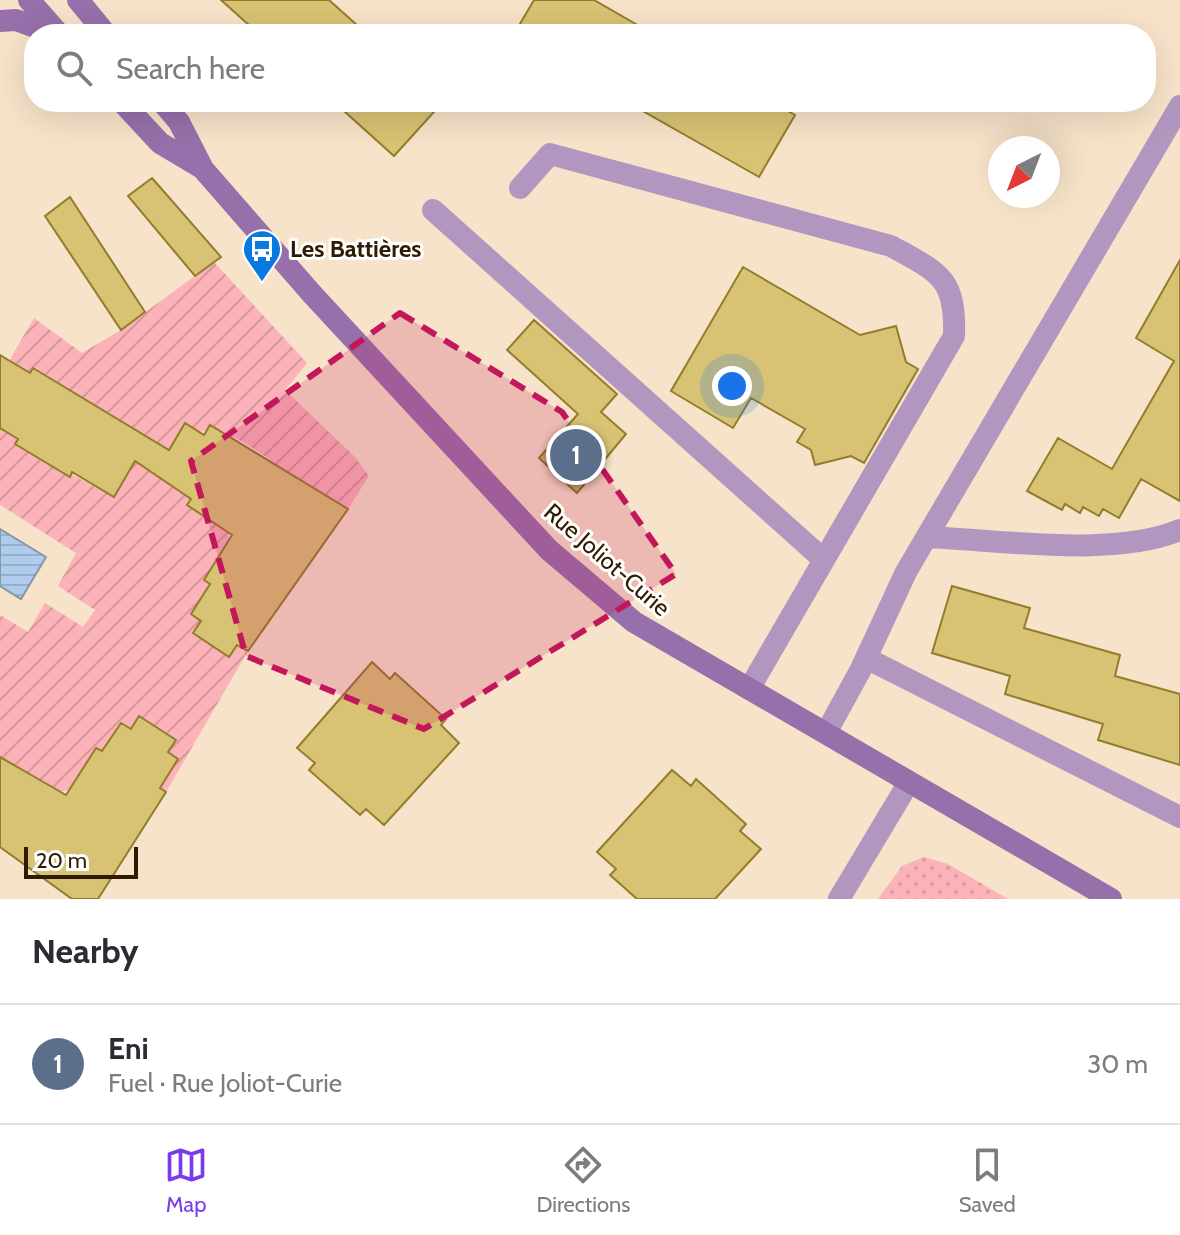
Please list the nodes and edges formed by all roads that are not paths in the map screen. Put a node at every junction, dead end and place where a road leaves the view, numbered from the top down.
1 (29, 0) edge
2 (78, 0) edge
3 (0, 21) edge
4 (28, 24) edge
5 (49, 24) edge
6 (98, 24) edge
7 (1180, 106) edge
8 (131, 112) edge
9 (170, 112) edge
10 (203, 169) junction
11 (520, 188) dead end
12 (433, 210) dead end
13 (1180, 530) edge
14 (927, 537) junction
15 (824, 560) junction
16 (866, 658) junction
17 (749, 689) junction
18 (826, 733) junction
19 (909, 782) junction
20 (1180, 817) edge
21 (839, 899) edge
22 (1111, 899) edge

1 - 5 main road
2 - 6 main road
3 - 4 main road
7 - 14 street
8 - 10 main road, Rue Joliot-Curie
9 - 10 main road, Rue Joliot-Curie
10 - 17 main road, Rue Joliot-Curie
11 - 15 street
12 - 15 street
13 - 14 street
14 - 16 street
15 - 17 street
16 - 18 street
16 - 20 street
17 - 18 main road, Rue Joliot-Curie
18 - 19 main road, Rue Joliot-Curie
19 - 21 street
19 - 22 main road, Rue Joliot-Curie

